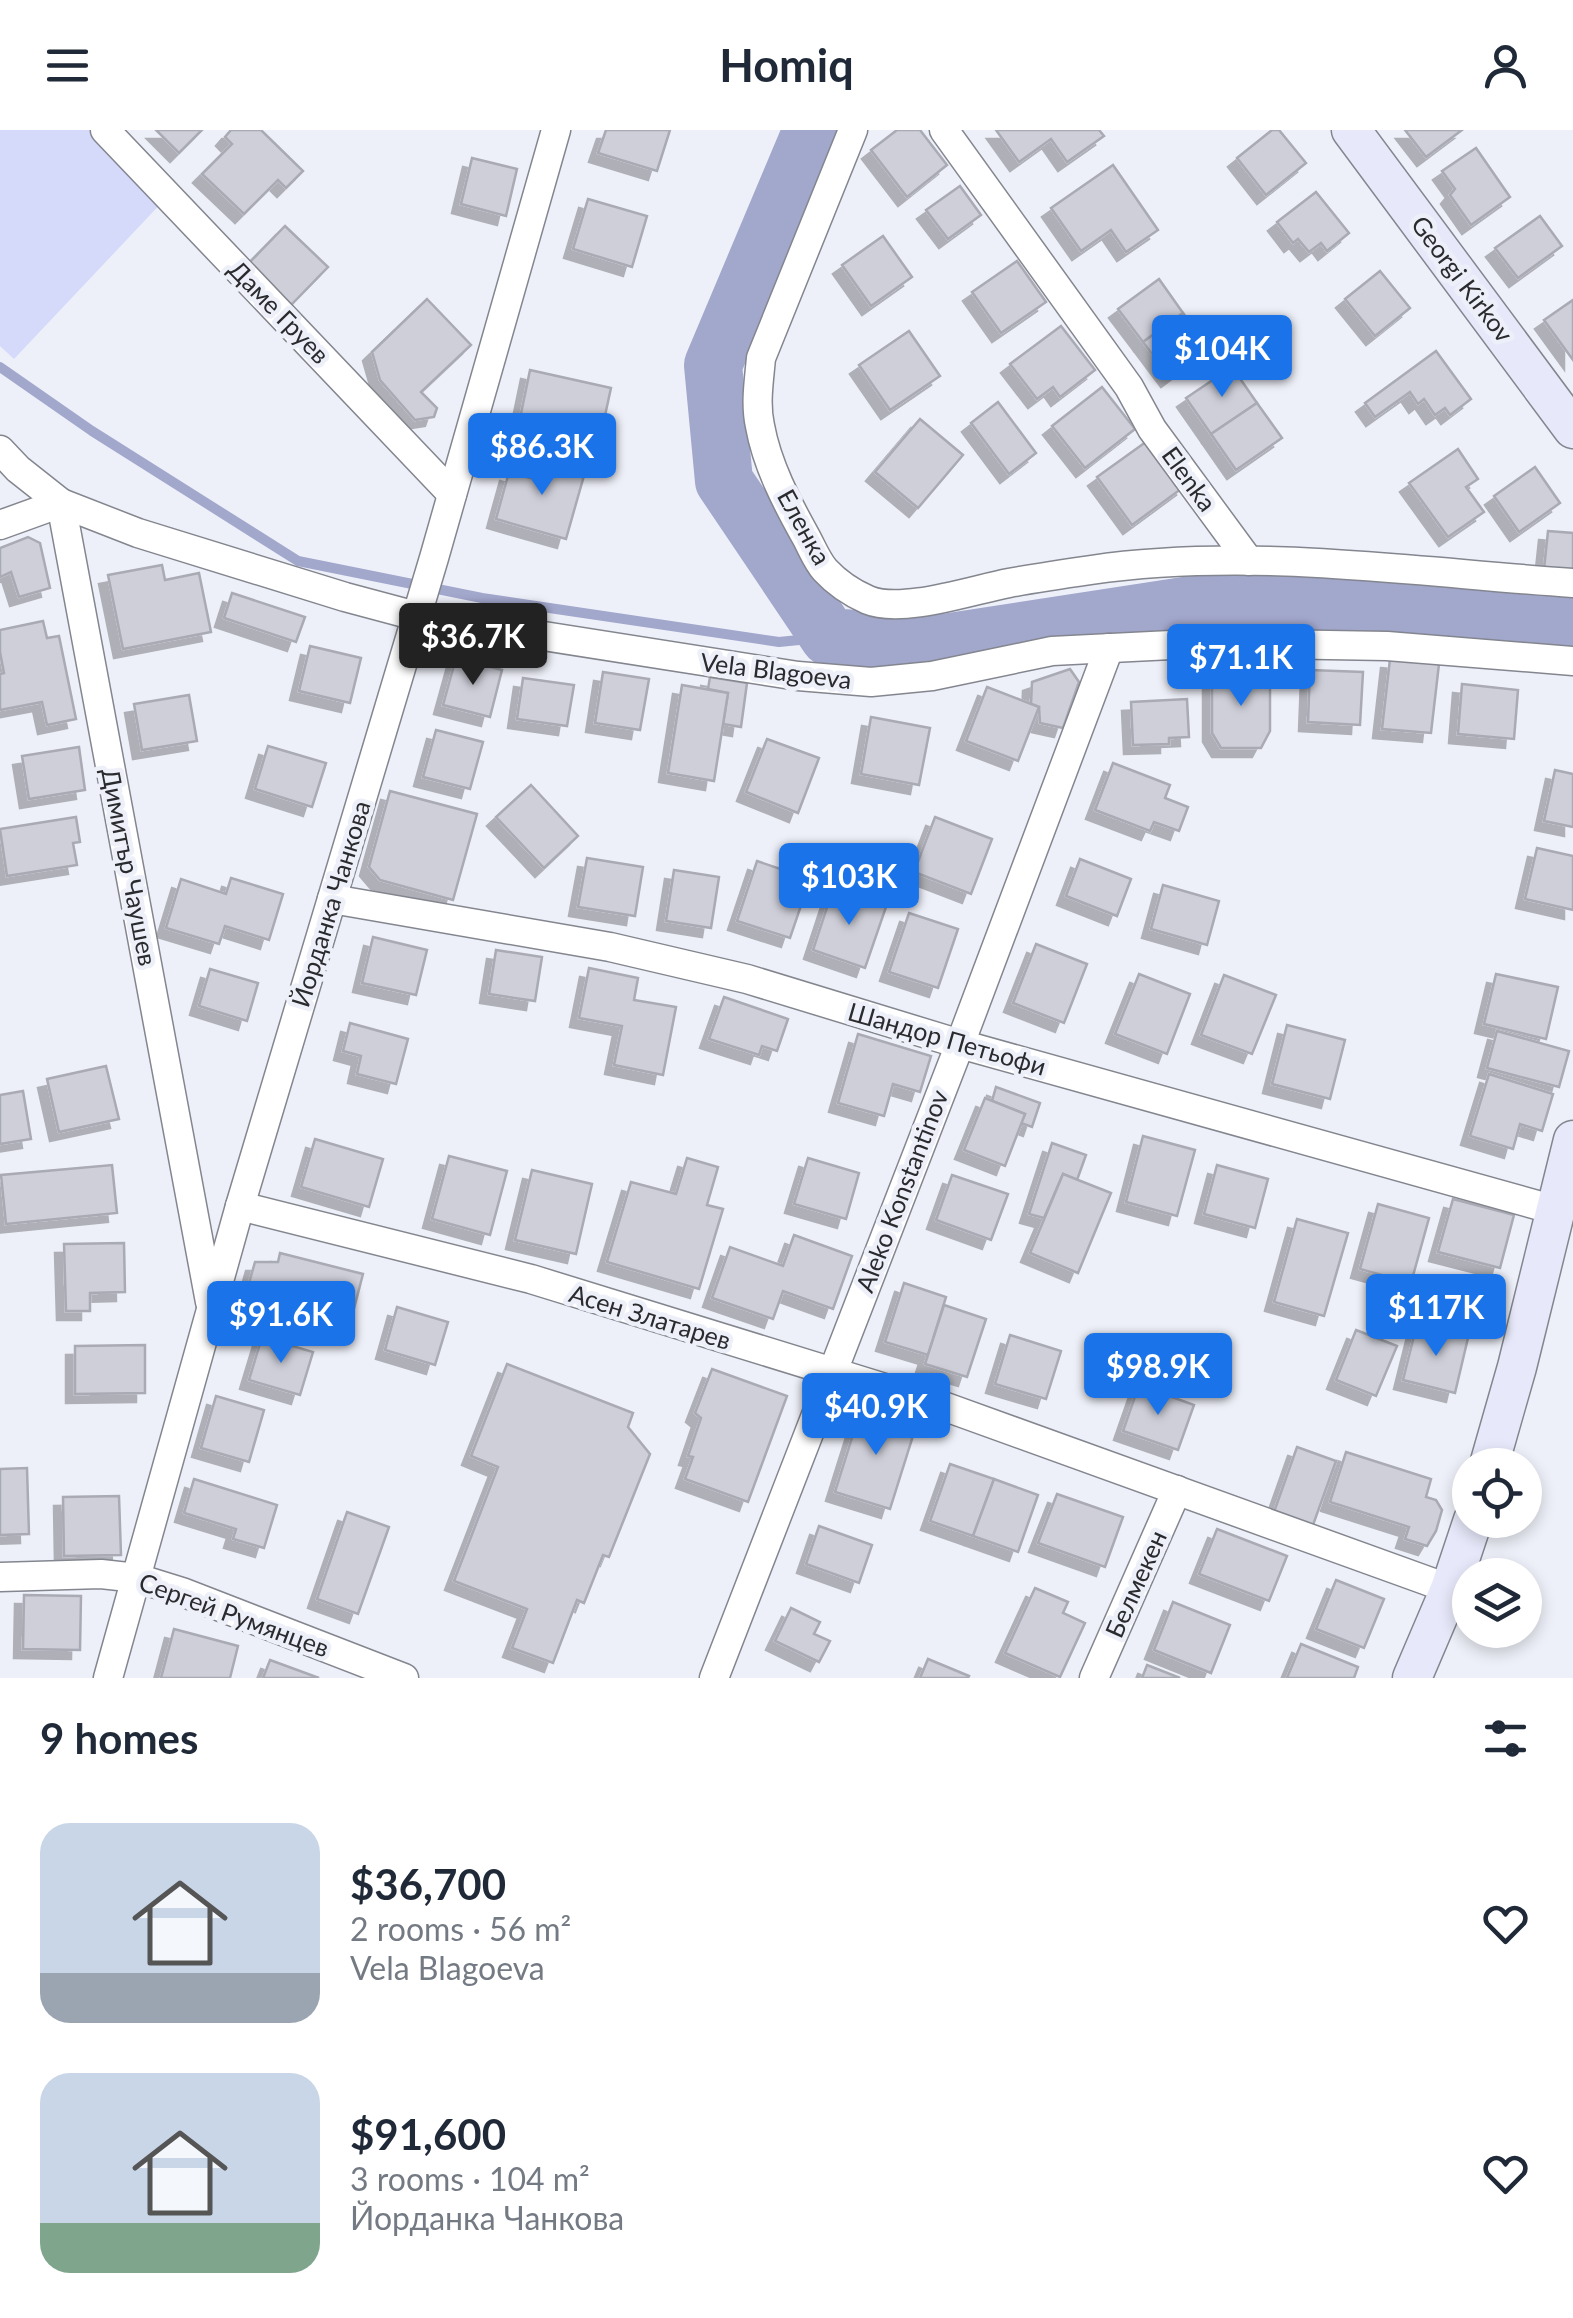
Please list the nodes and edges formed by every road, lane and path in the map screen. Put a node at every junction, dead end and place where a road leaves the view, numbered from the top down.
1 (106, 130) edge
2 (556, 130) edge
3 (854, 130) edge
4 (944, 130) edge
5 (1351, 130) edge
6 (1573, 429) edge
7 (0, 450) edge
8 (452, 494) junction
9 (61, 503) junction
10 (0, 525) edge
11 (1250, 561) junction
12 (1573, 583) edge
13 (420, 605) junction
14 (1109, 648) junction
15 (1573, 661) edge
16 (332, 898) junction
17 (960, 1044) junction
18 (1573, 1140) edge
19 (240, 1206) junction
20 (1555, 1210) junction
21 (212, 1310) junction
22 (831, 1373) junction
23 (1494, 1448) edge
24 (1177, 1490) junction
25 (1466, 1538) edge
26 (0, 1577) edge
27 (137, 1578) junction
28 (1450, 1588) junction
29 (108, 1678) edge
30 (404, 1678) edge
31 (714, 1678) edge
32 (1094, 1678) edge
33 (1412, 1678) edge

1 - 8 street, Даме Груев
2 - 8 street, Йорданка Чанкова
3 - 11 street, Еленка
4 - 11 street, Elenka
5 - 6 street, Georgi Kirkov
7 - 9 street
8 - 13 street, Йорданка Чанкова
9 - 10 street
9 - 13 street, Vela Blagoeva
9 - 21 street, Димитър Чаушев
11 - 12 street
13 - 14 street, Vela Blagoeva
13 - 16 street, Йорданка Чанкова
14 - 15 street, Vela Blagoeva
14 - 17 street, Aleko Konstantinov
16 - 17 street, Шандор Петьофи
16 - 19 street, Йорданка Чанкова
17 - 20 street, Шандор Петьофи
17 - 22 street, Aleko Konstantinov
18 - 20 street
19 - 21 street, Йорданка Чанкова
19 - 22 street, Асен Златарев
20 - 23 street
21 - 27 street, Йорданка Чанкова
22 - 24 street, Асен Златарев
22 - 31 street, Aleko Konstantinov
24 - 28 street, Асен Златарев
24 - 32 street, Белмекен
25 - 28 street
26 - 27 street, Сергей Румянцев
27 - 29 street, Йорданка Чанкова
27 - 30 street, Сергей Румянцев
28 - 33 street

